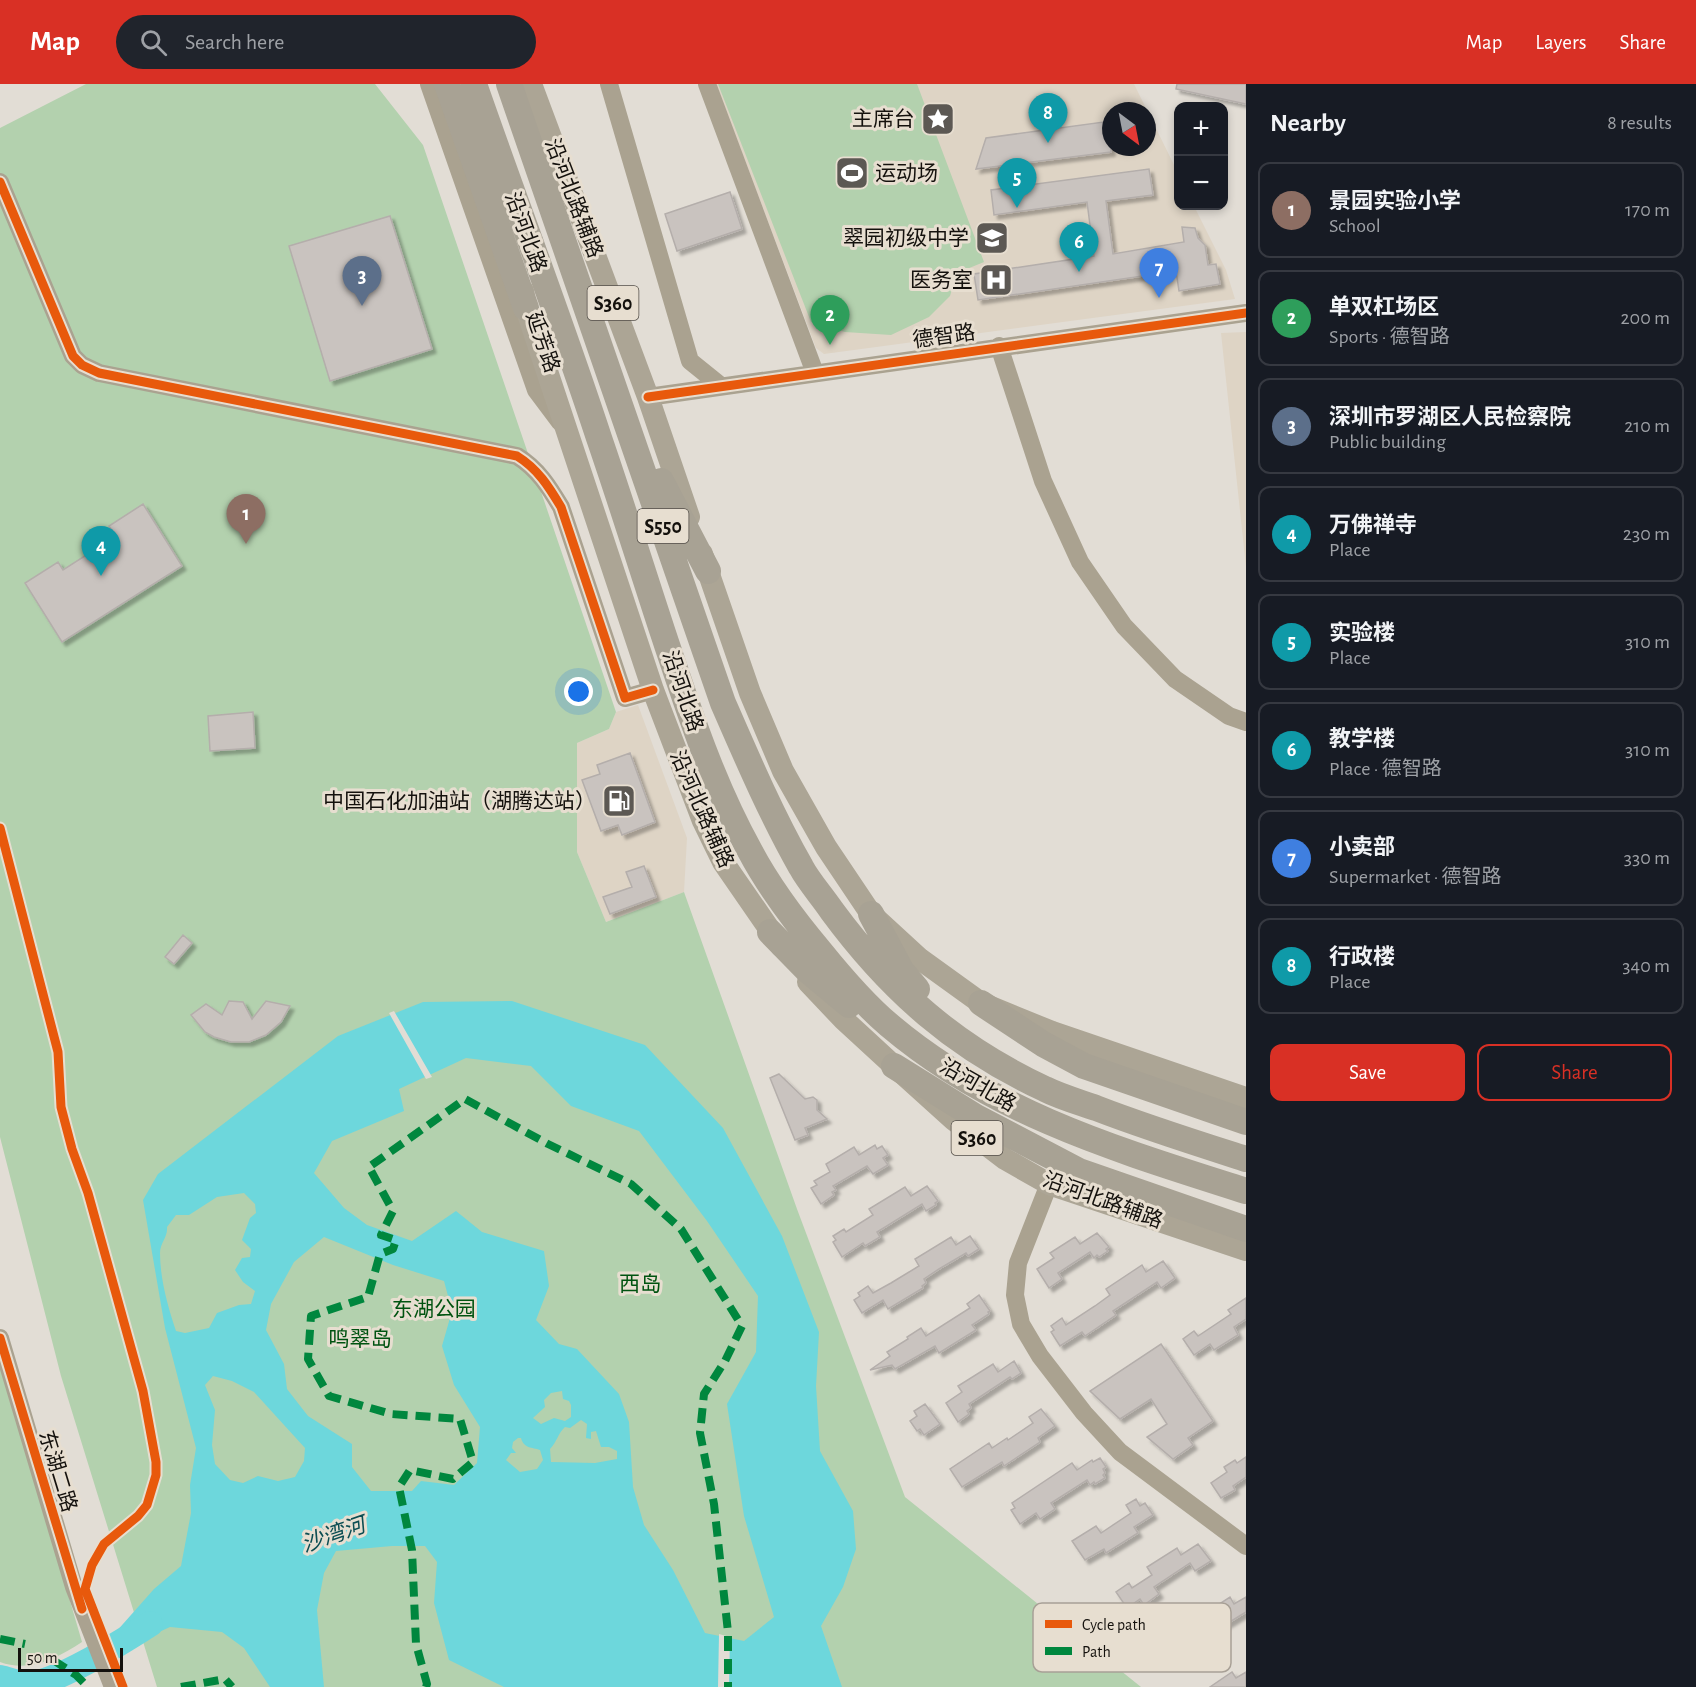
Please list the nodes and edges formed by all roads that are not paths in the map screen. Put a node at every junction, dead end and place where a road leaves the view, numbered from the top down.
1 (429, 84) edge
2 (447, 84) edge
3 (509, 84) edge
4 (531, 84) edge
5 (609, 84) edge
6 (707, 84) edge
7 (475, 89) edge
8 (498, 151) junction
9 (0, 182) edge
10 (526, 308) junction
11 (1246, 313) edge
12 (999, 346) junction
13 (815, 373) junction
14 (722, 386) junction
15 (648, 397) junction
16 (620, 401) junction
17 (570, 436) junction
18 (708, 571) junction
19 (653, 690) junction
20 (1246, 722) edge
21 (871, 914) junction
22 (770, 932) junction
23 (981, 1003) junction
24 (959, 1040) junction
25 (894, 1066) junction
26 (948, 1069) junction
27 (1246, 1098) edge
28 (1246, 1122) edge
29 (1246, 1160) edge
30 (1049, 1184) junction
31 (1246, 1191) edge
32 (1246, 1229) edge
33 (1246, 1250) edge
34 (0, 1338) edge
35 (1246, 1546) edge
36 (113, 1687) edge

1 - 17 street, 延芳路
2 - 10 highway, S360
3 - 16 highway, 沿河北路 / S550
4 - 15 main road, 沿河北路辅路 / S360
5 - 14 street
6 - 13 street
7 - 8 highway, 沿河北路 / S360
8 - 10 main road, 沿河北路辅路 / S360
8 - 26 highway, 沿河北路 / S360
9 - 19 street
10 - 17 main road, 沿河北路辅路 / S360
11 - 12 street, 德智路
12 - 13 street, 德智路
12 - 20 street
13 - 14 street, 德智路
14 - 15 street, 德智路
15 - 18 main road, 沿河北路辅路 / S360
16 - 18 highway
16 - 24 highway, 沿河北路 / S550
17 - 19 main road, 沿河北路辅路 / S360
18 - 21 main road, 沿河北路辅路 / S360
19 - 22 main road, 沿河北路辅路 / S360
21 - 23 main road, 沿河北路辅路 / S360
21 - 24 highway
22 - 25 main road, 沿河北路辅路 / S360
22 - 26 highway
23 - 27 main road, 沿河北路辅路 / S360
23 - 28 highway
24 - 29 highway, 沿河北路
25 - 30 main road, 沿河北路辅路 / S360
25 - 32 highway
26 - 31 highway, 沿河北路
30 - 33 main road, 沿河北路辅路 / S360
30 - 35 street
34 - 36 street, 东湖二路

